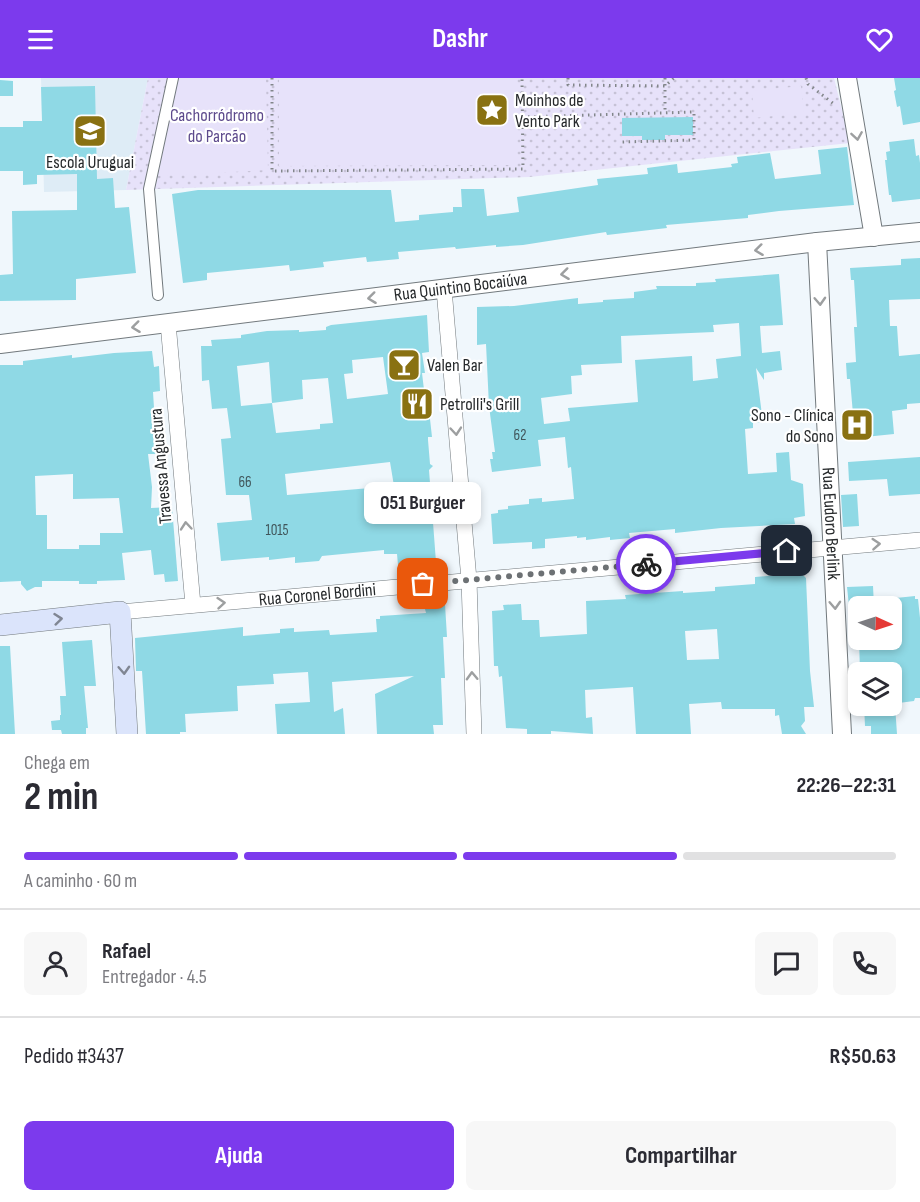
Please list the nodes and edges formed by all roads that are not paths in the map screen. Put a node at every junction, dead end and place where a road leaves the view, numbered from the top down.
1 (173, 78) edge
2 (847, 78) edge
3 (920, 232) edge
4 (874, 237) junction
5 (817, 242) junction
6 (444, 289) junction
7 (158, 296) dead end
8 (168, 323) junction
9 (0, 344) edge
10 (920, 540) edge
11 (832, 547) junction
12 (469, 580) junction
13 (193, 605) junction
14 (120, 612) junction
15 (0, 625) edge
16 (127, 734) edge
17 (474, 734) edge
18 (842, 734) edge

1 - 7 street
2 -> 4 street
3 - 4 street, Rua Quintino Bocaiúva
4 - 5 street, Rua Quintino Bocaiúva
5 -> 6 street, Rua Quintino Bocaiúva
5 -> 11 street, Rua Eudoro Berlink
6 -> 8 street, Rua Quintino Bocaiúva
6 -> 12 street
8 -> 9 street, Rua Quintino Bocaiúva
13 -> 8 street, Travessa Angustura
11 -> 10 street, Rua Coronel Bordini
11 - 12 street, Rua Coronel Bordini
11 -> 18 street, Rua Eudoro Berlink
13 -> 12 street, Rua Coronel Bordini
17 -> 12 street
13 - 14 street, Rua Coronel Bordini
15 -> 14 main road, Rua Coronel Bordini
14 -> 16 main road

